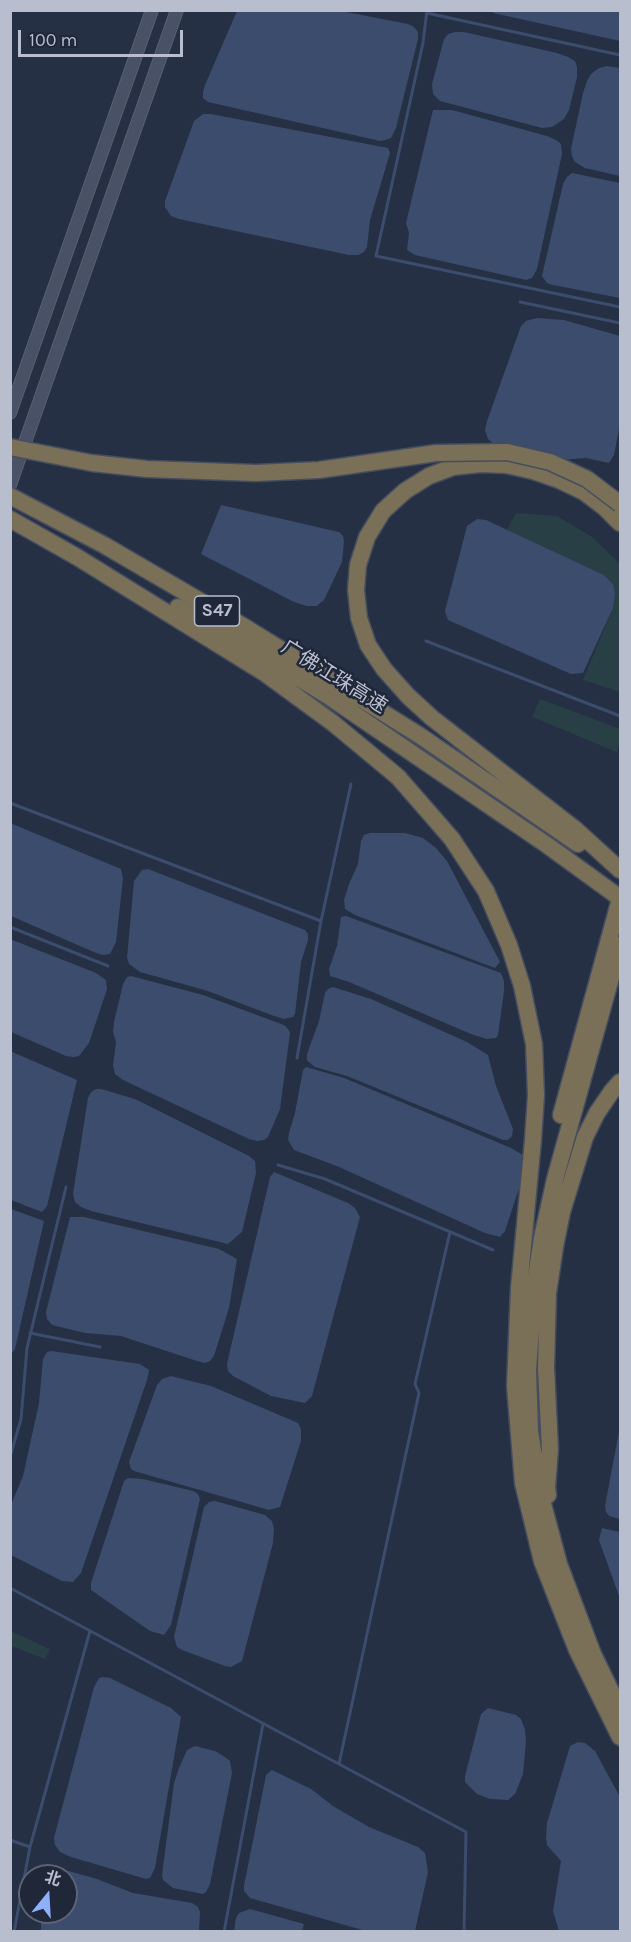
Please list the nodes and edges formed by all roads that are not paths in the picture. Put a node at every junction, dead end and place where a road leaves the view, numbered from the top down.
1 (152, 10) edge
2 (177, 10) edge
3 (10, 413) edge
4 (10, 447) edge
5 (10, 485) edge
6 (10, 496) edge
7 (621, 504) edge
8 (10, 517) edge
9 (621, 523) edge
10 (621, 872) edge
11 (621, 898) edge
12 (621, 945) edge
13 (621, 1082) edge
14 (534, 1290) junction
15 (621, 1710) edge
16 (621, 1737) edge

1 - 3 main road
2 - 5 main road
4 - 7 highway, bridge
6 - 10 highway, 广佛江珠高速 / S47
8 - 11 highway, 广佛江珠高速 / S47
8 - 14 highway
9 - 10 highway
11 - 14 highway
12 - 14 highway
13 - 14 highway
14 - 15 highway
14 - 16 highway

